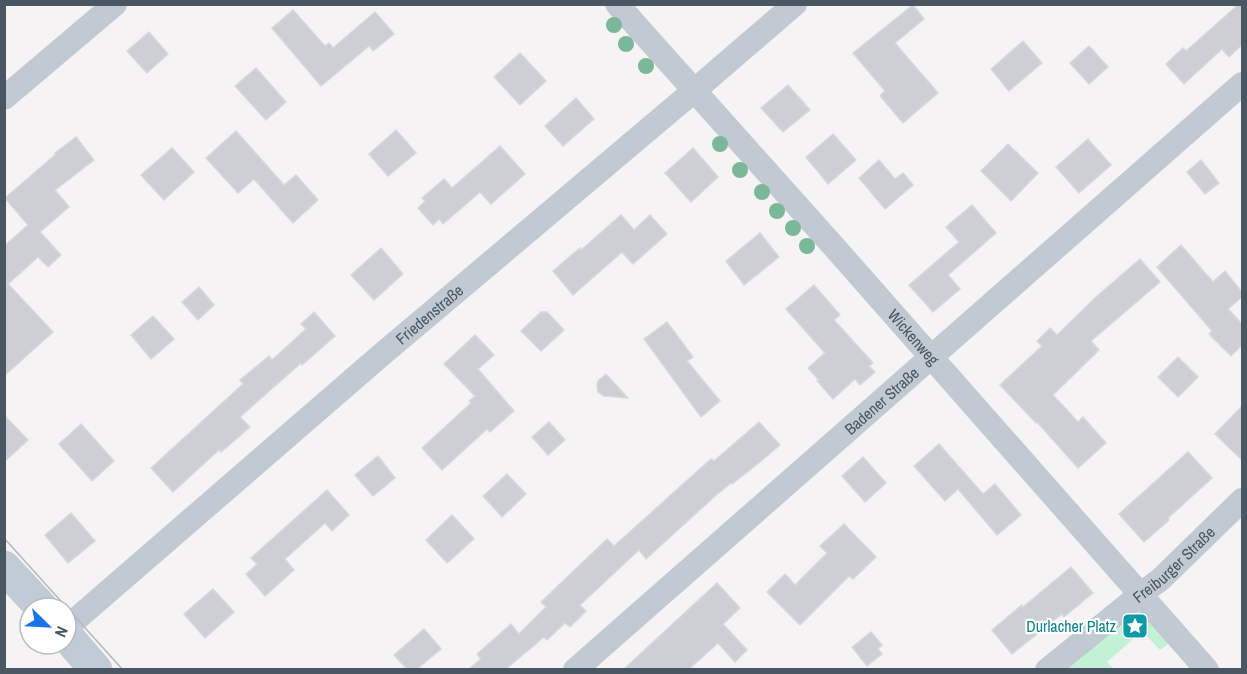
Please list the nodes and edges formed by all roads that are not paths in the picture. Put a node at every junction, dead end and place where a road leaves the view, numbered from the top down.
1 (115, 4) edge
2 (617, 4) edge
3 (795, 4) edge
4 (1242, 84) edge
5 (695, 90) junction
6 (4, 98) edge
7 (931, 357) junction
8 (1242, 500) edge
9 (4, 567) edge
10 (1141, 594) junction
11 (31, 596) edge
12 (78, 618) edge
13 (78, 649) edge
14 (96, 669) edge
15 (575, 669) edge
16 (1047, 669) edge
17 (1207, 669) edge

1 - 6 street
2 - 5 street, Wickenweg
3 - 5 street, Friedenstraße
4 - 7 street, Badener Straße
5 - 7 street, Wickenweg
5 - 12 street, Friedenstraße
7 - 10 street, Wickenweg
7 - 15 street, Badener Straße
8 - 10 street, Freiburger Straße
9 - 11 main road
10 - 16 street, Freiburger Straße
10 - 17 street, Wickenweg
13 - 14 main road

